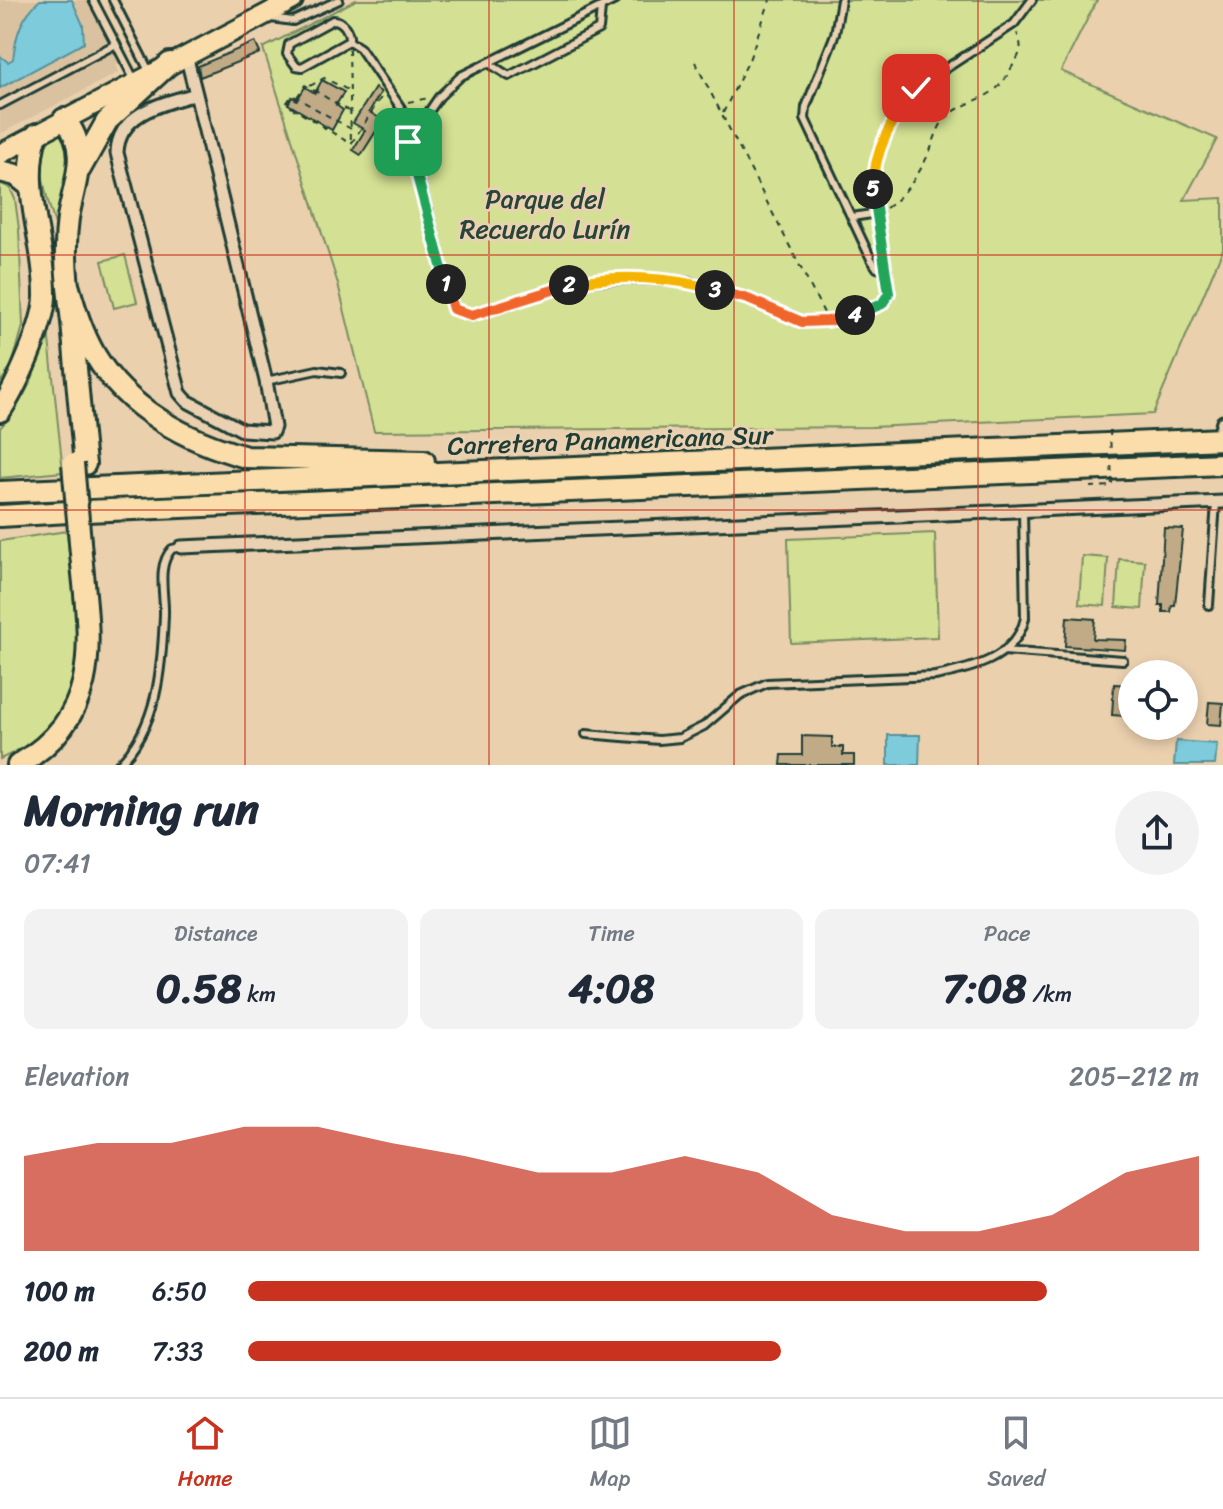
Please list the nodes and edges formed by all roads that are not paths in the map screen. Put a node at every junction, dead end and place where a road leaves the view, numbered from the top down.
1 (93, 0) edge
2 (113, 0) edge
3 (293, 0) edge
4 (339, 0) edge
5 (615, 0) edge
6 (841, 0) edge
7 (1032, 0) edge
8 (327, 6) junction
9 (601, 8) junction
10 (259, 17) junction
11 (338, 20) junction
12 (349, 41) junction
13 (116, 44) junction
14 (178, 59) junction
15 (490, 64) junction
16 (143, 77) junction
17 (196, 94) junction
18 (0, 105) edge
19 (64, 119) junction
20 (37, 134) junction
21 (408, 142) junction
22 (0, 154) edge
23 (80, 169) junction
24 (0, 171) edge
25 (31, 187) junction
26 (878, 213) junction
27 (852, 217) junction
28 (887, 270) junction
29 (68, 285) junction
30 (341, 373) dead end
31 (266, 381) junction
32 (0, 411) edge
33 (1221, 433) edge
34 (1223, 464) edge
35 (530, 470) junction
36 (0, 492) edge
37 (1220, 502) edge
38 (86, 511) junction
39 (1023, 511) junction
40 (0, 516) edge
41 (0, 526) edge
42 (1214, 536) junction
43 (1223, 537) edge
44 (86, 541) junction
45 (181, 547) joint
46 (1212, 567) junction
47 (1223, 568) edge
48 (1209, 605) dead end
49 (1003, 651) junction
50 (1123, 660) dead end
51 (586, 734) dead end
52 (18, 765) edge
53 (41, 765) edge
54 (118, 765) edge

1 - 13 lane
2 - 16 lane
3 - 10 main road
4 - 8 lane
5 - 9 lane
6 - 27 lane
7 - 26 lane
8 - 10 lane
8 - 11 lane
9 - 15 lane
9 - 15 lane
10 - 14 main road
11 - 12 lane
11 - 12 lane
12 - 21 lane
13 - 16 lane
13 - 18 lane
14 - 16 main road
14 - 17 street
14 - 23 highway
15 - 21 lane
16 - 19 main road
17 - 31 street
17 - 31 street
19 - 20 main road
19 - 23 highway
20 - 22 main road
20 - 25 highway
21 - 28 lane
23 - 29 highway
24 - 25 highway
25 - 32 highway
26 - 27 lane
26 - 28 lane
27 - 28 lane
29 - 35 highway
29 - 44 highway
30 - 31 lane
33 - 35 highway, Carretera Panamericana Sur
34 - 38 highway, Carretera Panamericana Sur
35 - 36 highway, Carretera Panamericana Sur
37 - 39 street
37 - 42 lane
38 - 40 highway, Carretera Panamericana Sur
38 - 41 highway
39 - 45 street
39 - 49 lane
42 - 43 lane
42 - 46 lane
44 - 52 highway
44 - 53 highway
45 - 54 lane
46 - 47 lane
46 - 48 lane
49 - 50 lane
49 - 51 lane

